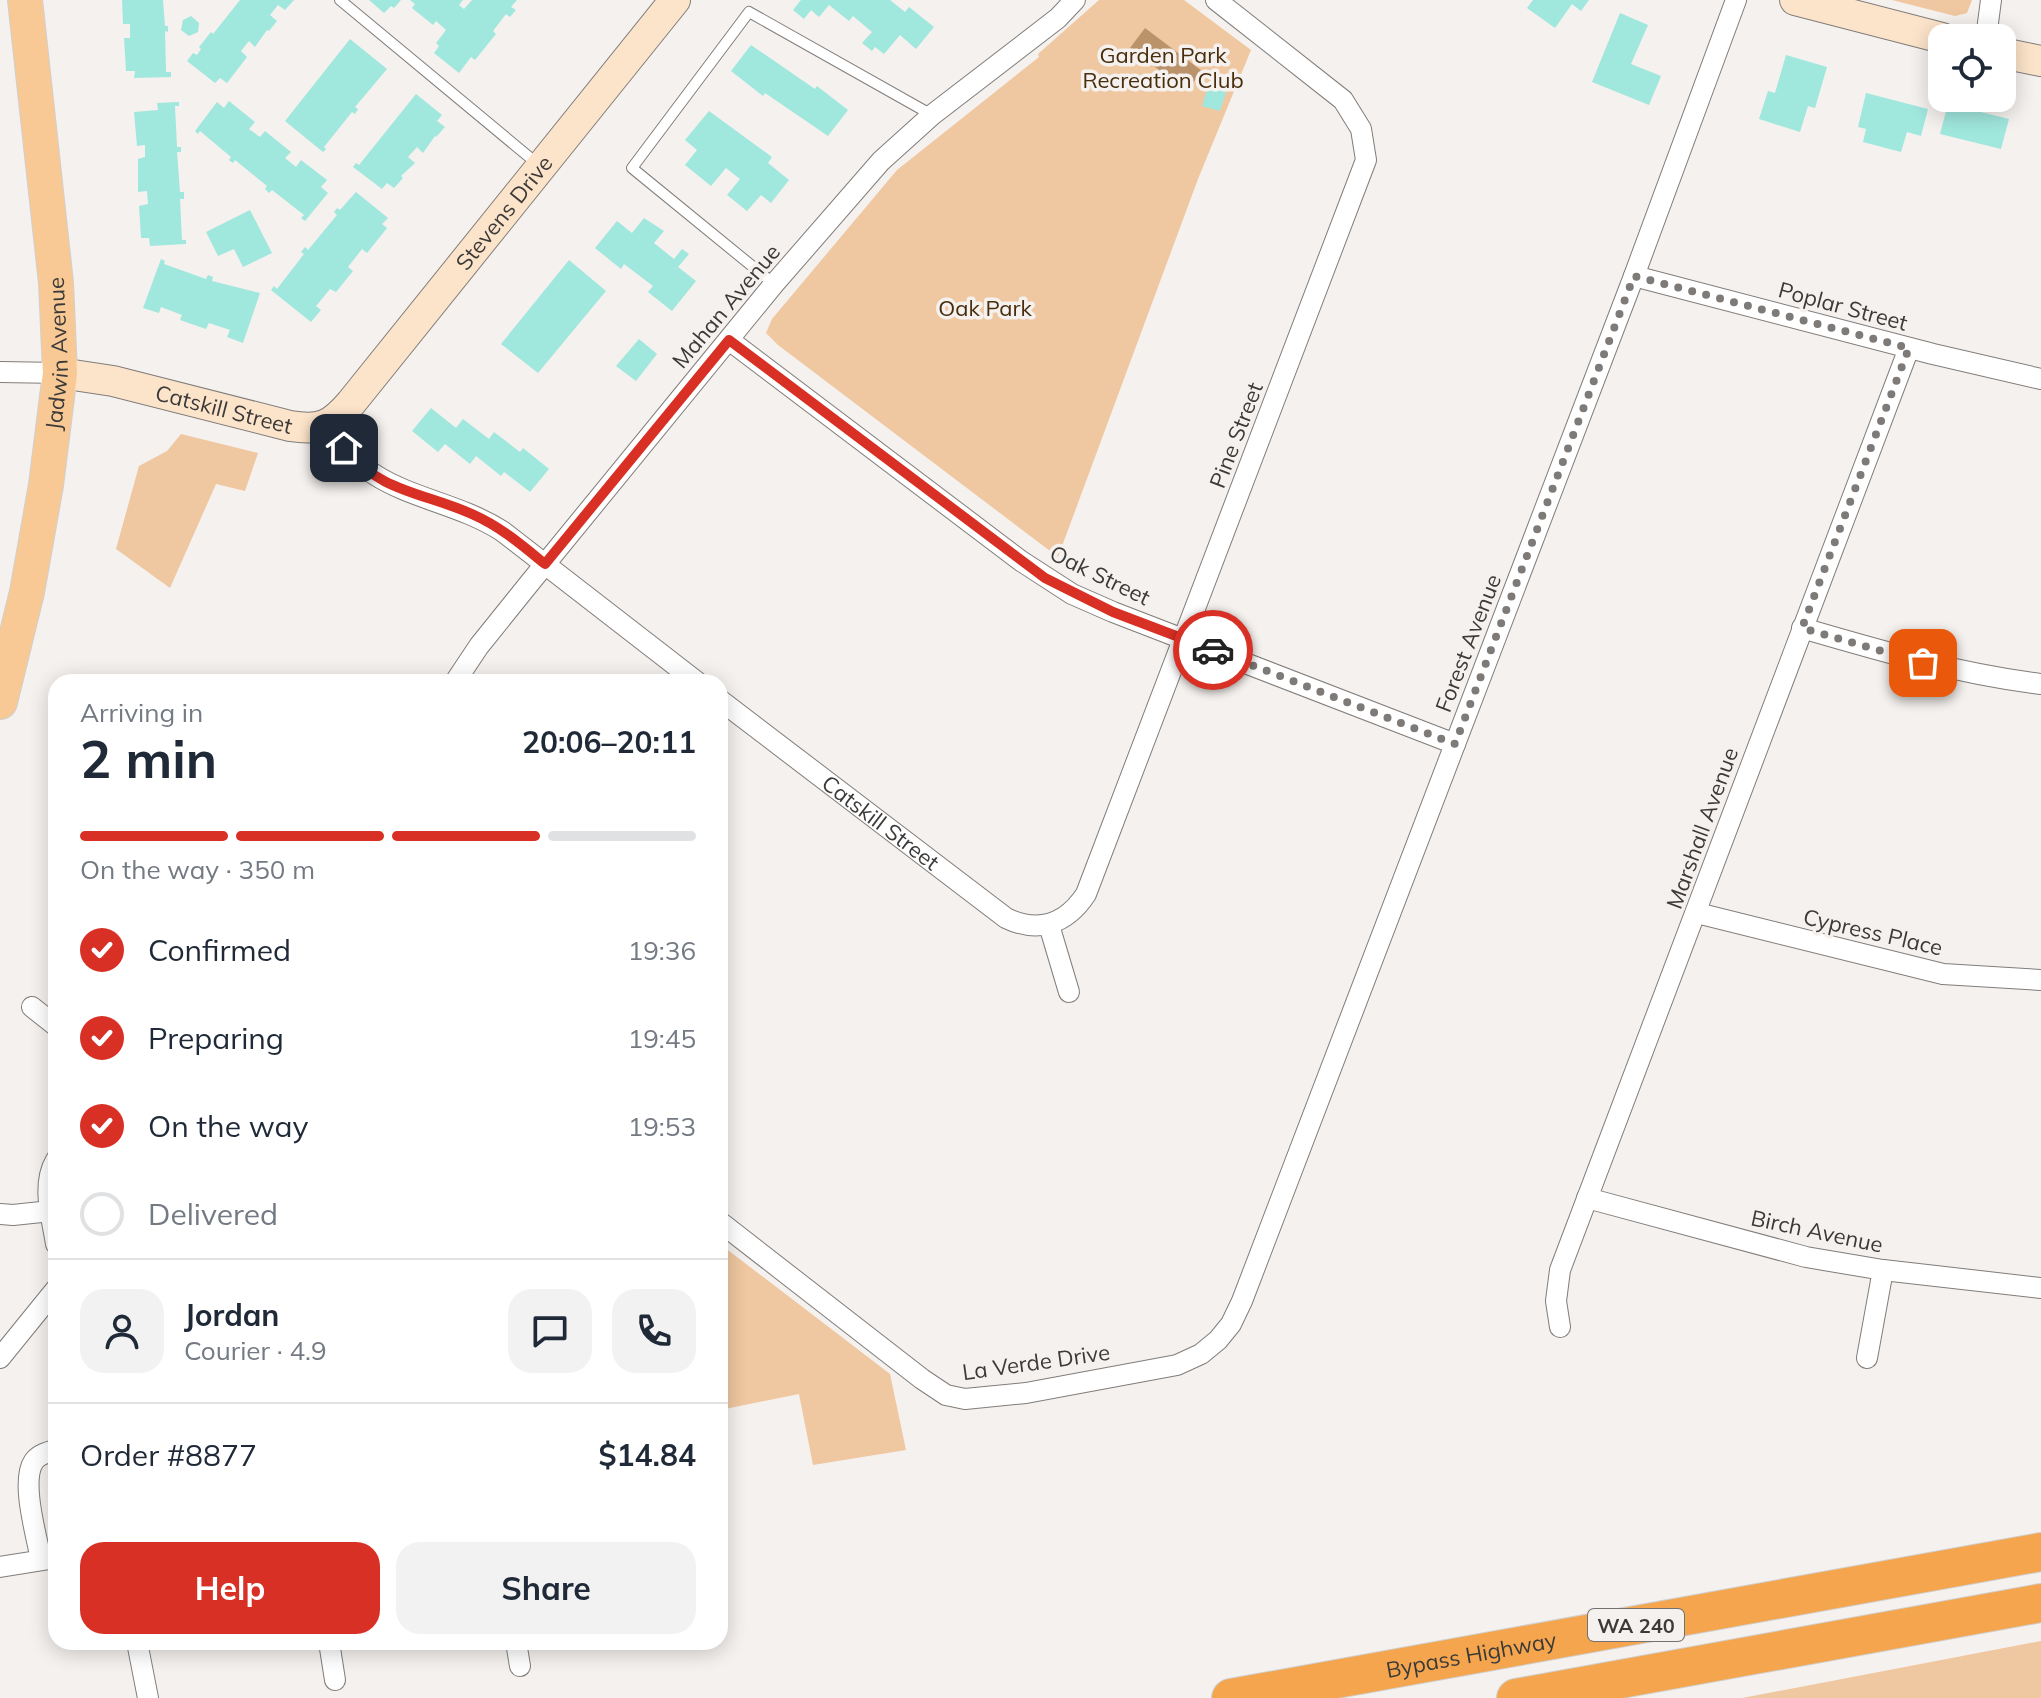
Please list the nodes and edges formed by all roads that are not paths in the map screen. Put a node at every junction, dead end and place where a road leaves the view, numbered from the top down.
1 (25, 0) edge
2 (340, 0) edge
3 (675, 0) edge
4 (1075, 0) edge
5 (1216, 0) edge
6 (1736, 0) edge
7 (1795, 0) edge
8 (1991, 0) edge
9 (1988, 24) edge
10 (1928, 34) edge
11 (2016, 56) edge
12 (2041, 61) edge
13 (932, 115) junction
14 (541, 167) junction
15 (1634, 276) junction
16 (774, 284) junction
17 (729, 340) junction
18 (1909, 348) junction
19 (0, 372) edge
20 (60, 373) junction
21 (2041, 379) edge
22 (330, 423) junction
23 (545, 564) junction
24 (1802, 628) junction
25 (1183, 639) junction
26 (460, 674) edge
27 (687, 674) edge
28 (2041, 684) edge
29 (0, 702) edge
30 (728, 706) edge
31 (1455, 744) junction
32 (1697, 913) junction
33 (1049, 925) junction
34 (2041, 980) edge
35 (1069, 992) dead end
36 (32, 1007) dead end
37 (48, 1020) edge
38 (1587, 1198) junction
39 (48, 1211) edge
40 (0, 1214) edge
41 (728, 1228) edge
42 (1883, 1270) junction
43 (2041, 1288) edge
44 (48, 1299) edge
45 (1242, 1301) joint
46 (1560, 1327) dead end
47 (0, 1358) edge
48 (1867, 1358) dead end
49 (48, 1452) edge
50 (2041, 1552) edge
51 (48, 1556) edge
52 (48, 1559) edge
53 (0, 1567) edge
54 (2041, 1603) edge
55 (139, 1650) edge
56 (330, 1650) edge
57 (517, 1650) edge
58 (520, 1666) dead end
59 (335, 1680) dead end
60 (148, 1698) edge
61 (1231, 1698) edge
62 (1516, 1698) edge

1 - 20 main road, Jadwin Avenue
2 - 14 lane
3 - 14 street, Stevens Drive
4 - 13 street, Mahan Avenue
5 - 25 street, Pine Street
6 - 15 street, Forest Avenue
7 - 10 street
8 - 9 street
11 - 12 street
13 - 16 street, Mahan Avenue
13 - 16 lane
14 - 22 street, Stevens Drive
15 - 18 street, Poplar Street
15 - 31 street, Forest Avenue
16 - 17 street, Mahan Avenue
17 - 23 street, Mahan Avenue
17 - 25 street, Oak Street
18 - 21 street, Poplar Street
18 - 24 street, Marshall Avenue
19 - 20 street, Catskill Street
20 - 22 street, Catskill Street
20 - 29 main road, Jadwin Avenue
22 - 23 street
23 - 26 street, Mahan Avenue
23 - 27 street
24 - 28 street
24 - 32 street, Marshall Avenue
25 - 31 street, Oak Street
25 - 33 street, Pine Street
30 - 33 street, Catskill Street
31 - 45 street, Forest Avenue
32 - 34 street, Cypress Place
32 - 38 street, Marshall Avenue
33 - 35 street
36 - 37 street
38 - 42 street, Birch Avenue
38 - 46 street, Marshall Avenue
39 - 40 street
41 - 45 street, La Verde Drive
42 - 43 street, Birch Avenue
42 - 48 street
44 - 47 street
49 - 51 street
50 - 61 highway, Bypass Highway / WA 240
52 - 53 street
54 - 62 highway, WA 240
55 - 60 street
56 - 59 street
57 - 58 street

